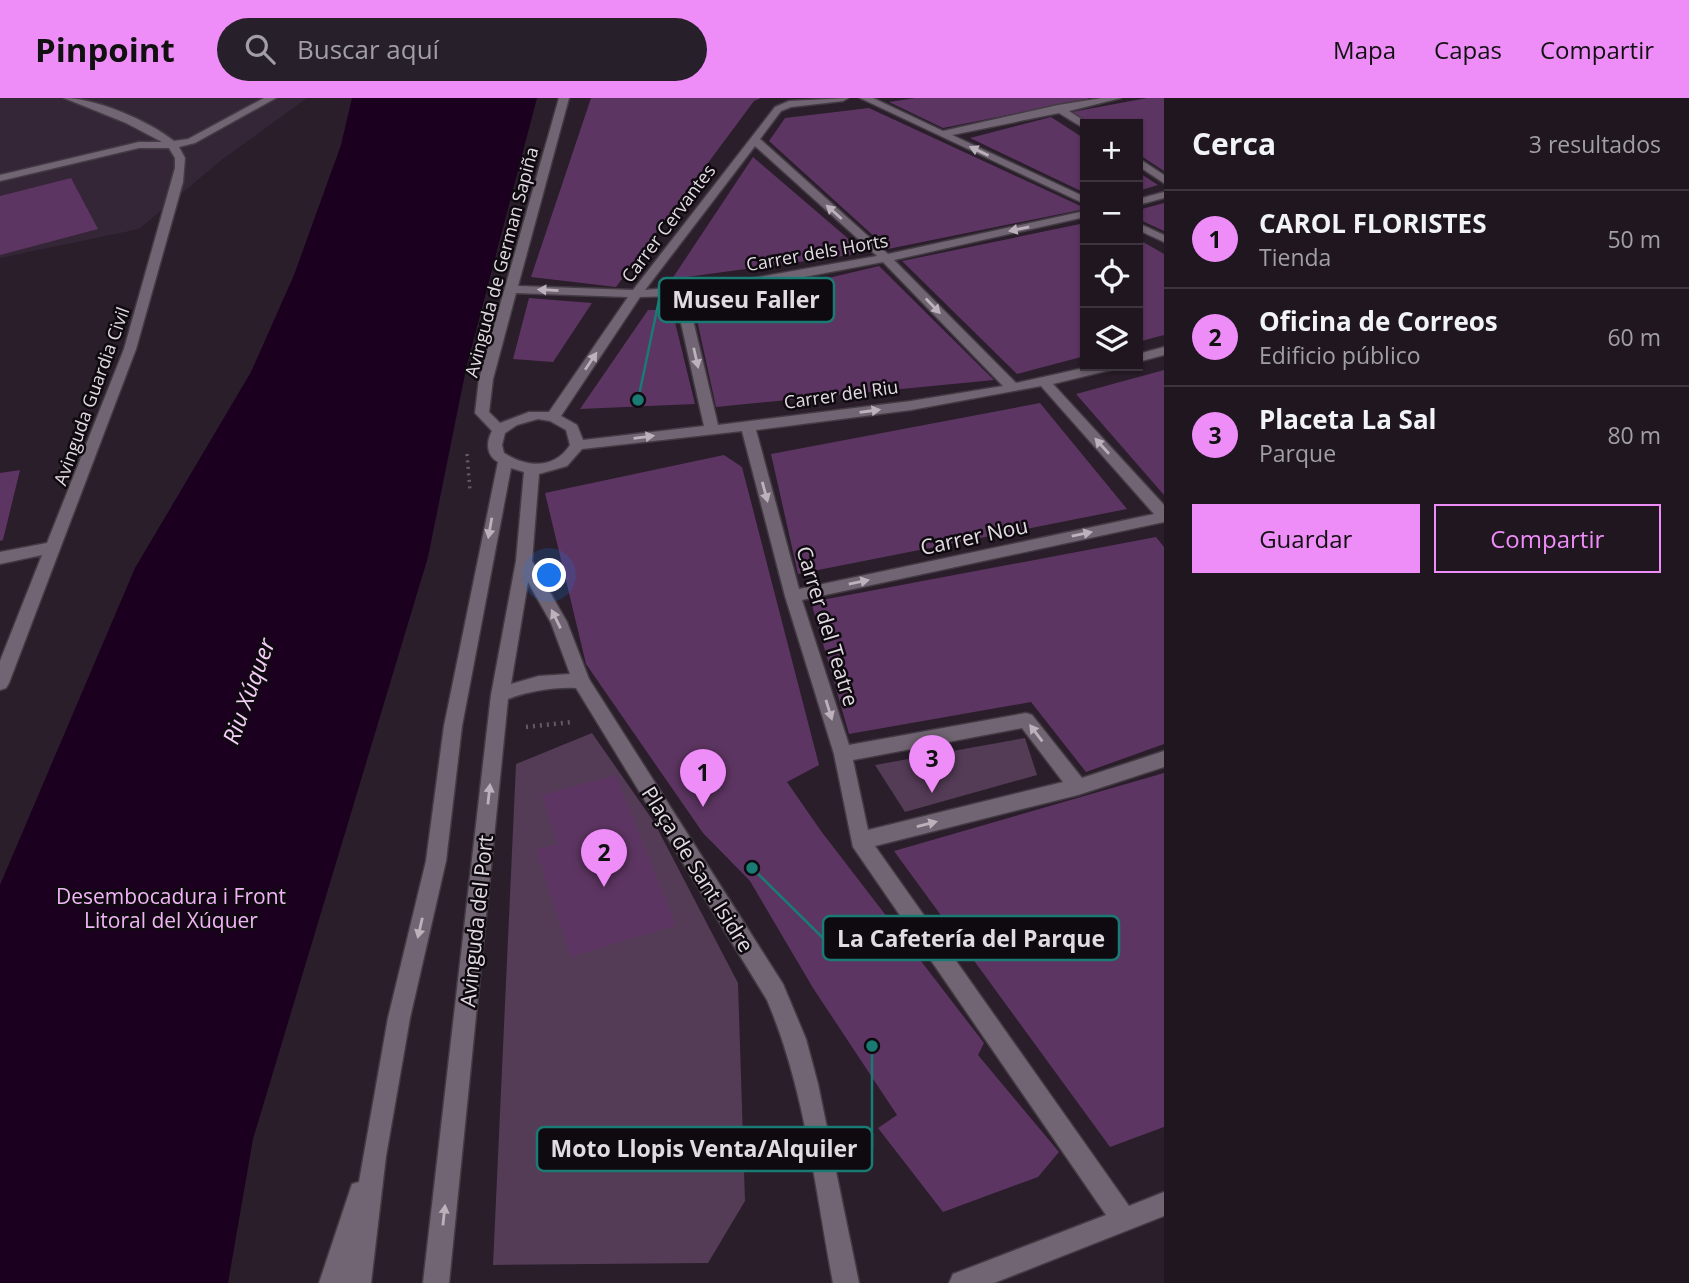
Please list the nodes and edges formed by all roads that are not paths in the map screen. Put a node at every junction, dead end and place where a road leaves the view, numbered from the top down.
1 (69, 98) edge
2 (271, 98) edge
3 (564, 98) edge
4 (844, 98) edge
5 (865, 98) edge
6 (1116, 98) edge
7 (1058, 108) junction
8 (1080, 123) edge
9 (943, 134) junction
10 (754, 137) junction
11 (171, 145) junction
12 (1143, 165) edge
13 (0, 178) edge
14 (1164, 180) edge
15 (1164, 195) edge
16 (1080, 199) edge
17 (1143, 201) edge
18 (1080, 215) edge
19 (1143, 228) edge
20 (1164, 239) edge
21 (885, 257) junction
22 (510, 290) junction
23 (680, 292) junction
24 (635, 295) junction
25 (1164, 351) edge
26 (1143, 357) edge
27 (1089, 371) edge
28 (1045, 383) junction
29 (1012, 387) junction
30 (553, 417) junction
31 (748, 426) junction
32 (712, 429) junction
33 (499, 430) junction
34 (577, 445) junction
35 (505, 461) junction
36 (532, 469) junction
37 (1164, 516) edge
38 (53, 547) junction
39 (0, 558) edge
40 (524, 561) junction
41 (793, 596) junction
42 (581, 681) junction
43 (0, 682) edge
44 (500, 695) junction
45 (843, 754) junction
46 (1164, 760) edge
47 (1077, 788) junction
48 (860, 841) junction
49 (374, 1156) junction
50 (1164, 1204) edge
51 (1124, 1220) junction
52 (332, 1283) edge
53 (358, 1283) edge
54 (436, 1283) edge
55 (846, 1283) edge
56 (962, 1283) edge

1 - 11 street
2 - 11 street
3 - 22 street, Avinguda de German Sapiña
4 - 10 street, Carrer Cervantes
5 - 9 street
6 - 7 street
7 - 8 street
7 - 9 street
16 -> 9 street
21 -> 10 street
10 - 24 street, Carrer Cervantes
11 - 13 street
11 - 38 street, Avinguda Guardia Civil
12 - 14 street
15 - 17 street
18 -> 21 street, Carrer dels Horts
19 - 20 street
21 - 23 street, Carrer dels Horts
21 -> 29 street
24 -> 22 street, Carrer dels Horts
22 - 33 street, Avinguda de German Sapiña
23 - 24 street, Carrer dels Horts
23 -> 32 street
30 -> 24 street, Carrer Cervantes
25 - 26 street
27 - 28 street, Carrer del Riu
28 - 29 street, Carrer del Riu
37 -> 28 street
31 -> 29 street, Carrer del Riu
30 - 33 street
30 - 34 street
31 - 32 street, Carrer del Riu
31 -> 41 street, Carrer del Teatre
34 -> 32 street, Carrer del Riu
33 - 35 street
34 - 36 street
35 - 36 street
35 -> 49 street
36 - 40 street
41 -> 37 street, Carrer Nou
38 - 39 street
38 - 43 street, Avinguda Guardia Civil
42 -> 40 street, Plaça de Sant Isidre
40 - 44 street, Avinguda del Port
41 -> 45 street, Carrer del Teatre
42 - 44 street
42 - 55 street, Plaça de Sant Isidre
54 -> 44 street, Avinguda del Port
47 -> 45 street
45 - 48 street, Carrer del Teatre
46 - 47 street
48 -> 47 street
48 - 51 street
49 - 52 street
49 - 53 street
50 - 51 street
51 - 56 street

